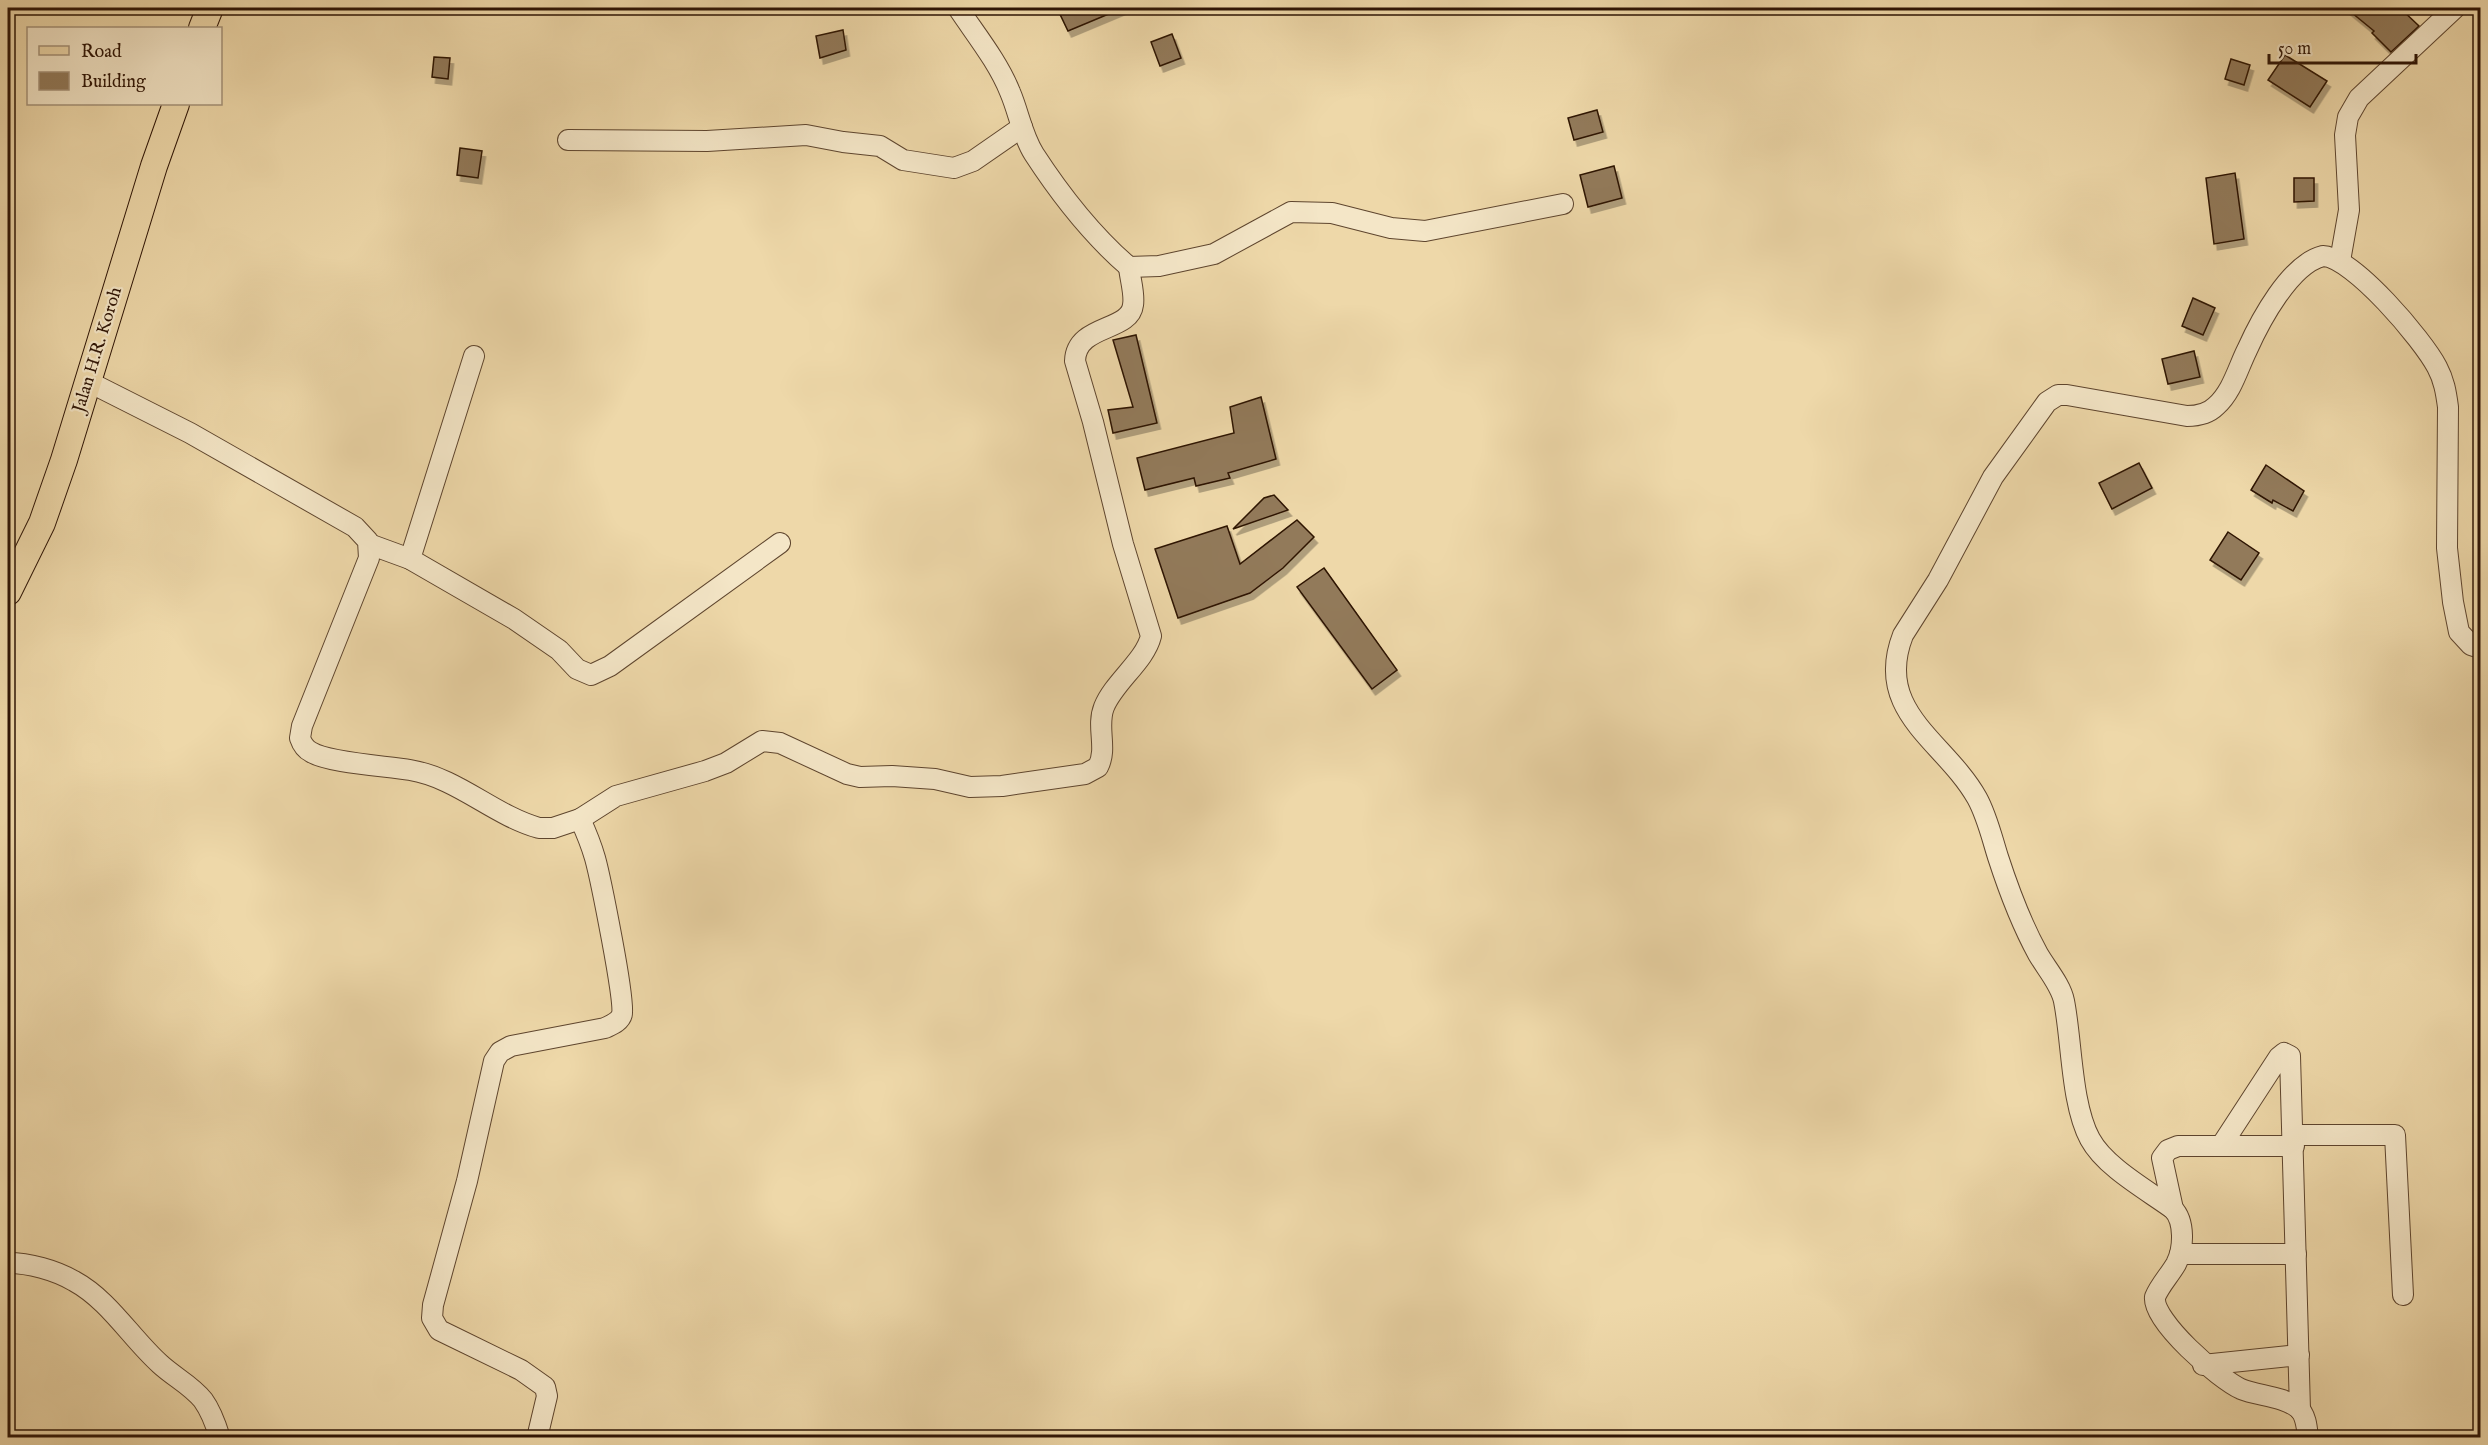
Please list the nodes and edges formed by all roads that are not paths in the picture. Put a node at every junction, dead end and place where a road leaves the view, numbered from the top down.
1 (210, 8) edge
2 (958, 8) edge
3 (2455, 8) edge
4 (202, 27) edge
5 (176, 105) edge
6 (1022, 127) junction
7 (567, 140) dead end
8 (1563, 204) dead end
9 (2340, 261) junction
10 (1129, 267) junction
11 (474, 356) dead end
12 (87, 381) junction
13 (780, 543) dead end
14 (369, 544) junction
15 (410, 559) junction
16 (8, 592) edge
17 (2481, 648) edge
18 (580, 819) junction
19 (2293, 1141) junction
20 (2221, 1146) junction
21 (2173, 1209) junction
22 (2180, 1254) junction
23 (2296, 1254) junction
24 (8, 1263) edge
25 (2403, 1295) dead end
26 (2299, 1355) junction
27 (2204, 1365) junction
28 (2300, 1410) junction
29 (220, 1437) edge
30 (537, 1437) edge
31 (2308, 1437) edge

1 - 4 main road
2 - 6 street
3 - 9 street
5 - 12 main road, Jalan H.R. Koroh
6 - 7 street
6 - 10 street
8 - 10 street
9 - 17 street
9 - 21 street
10 - 18 street
11 - 15 street
12 - 14 street
12 - 16 main road, Jalan H.R. Koroh
13 - 15 street
14 - 15 street
14 - 18 street
18 - 30 street
19 - 20 street
19 - 20 street
19 - 23 street
19 - 25 street
20 - 21 street
21 - 22 street
22 - 23 street
22 - 27 street
23 - 26 street
24 - 29 street
26 - 27 street
26 - 28 street
27 - 28 street
28 - 31 street

